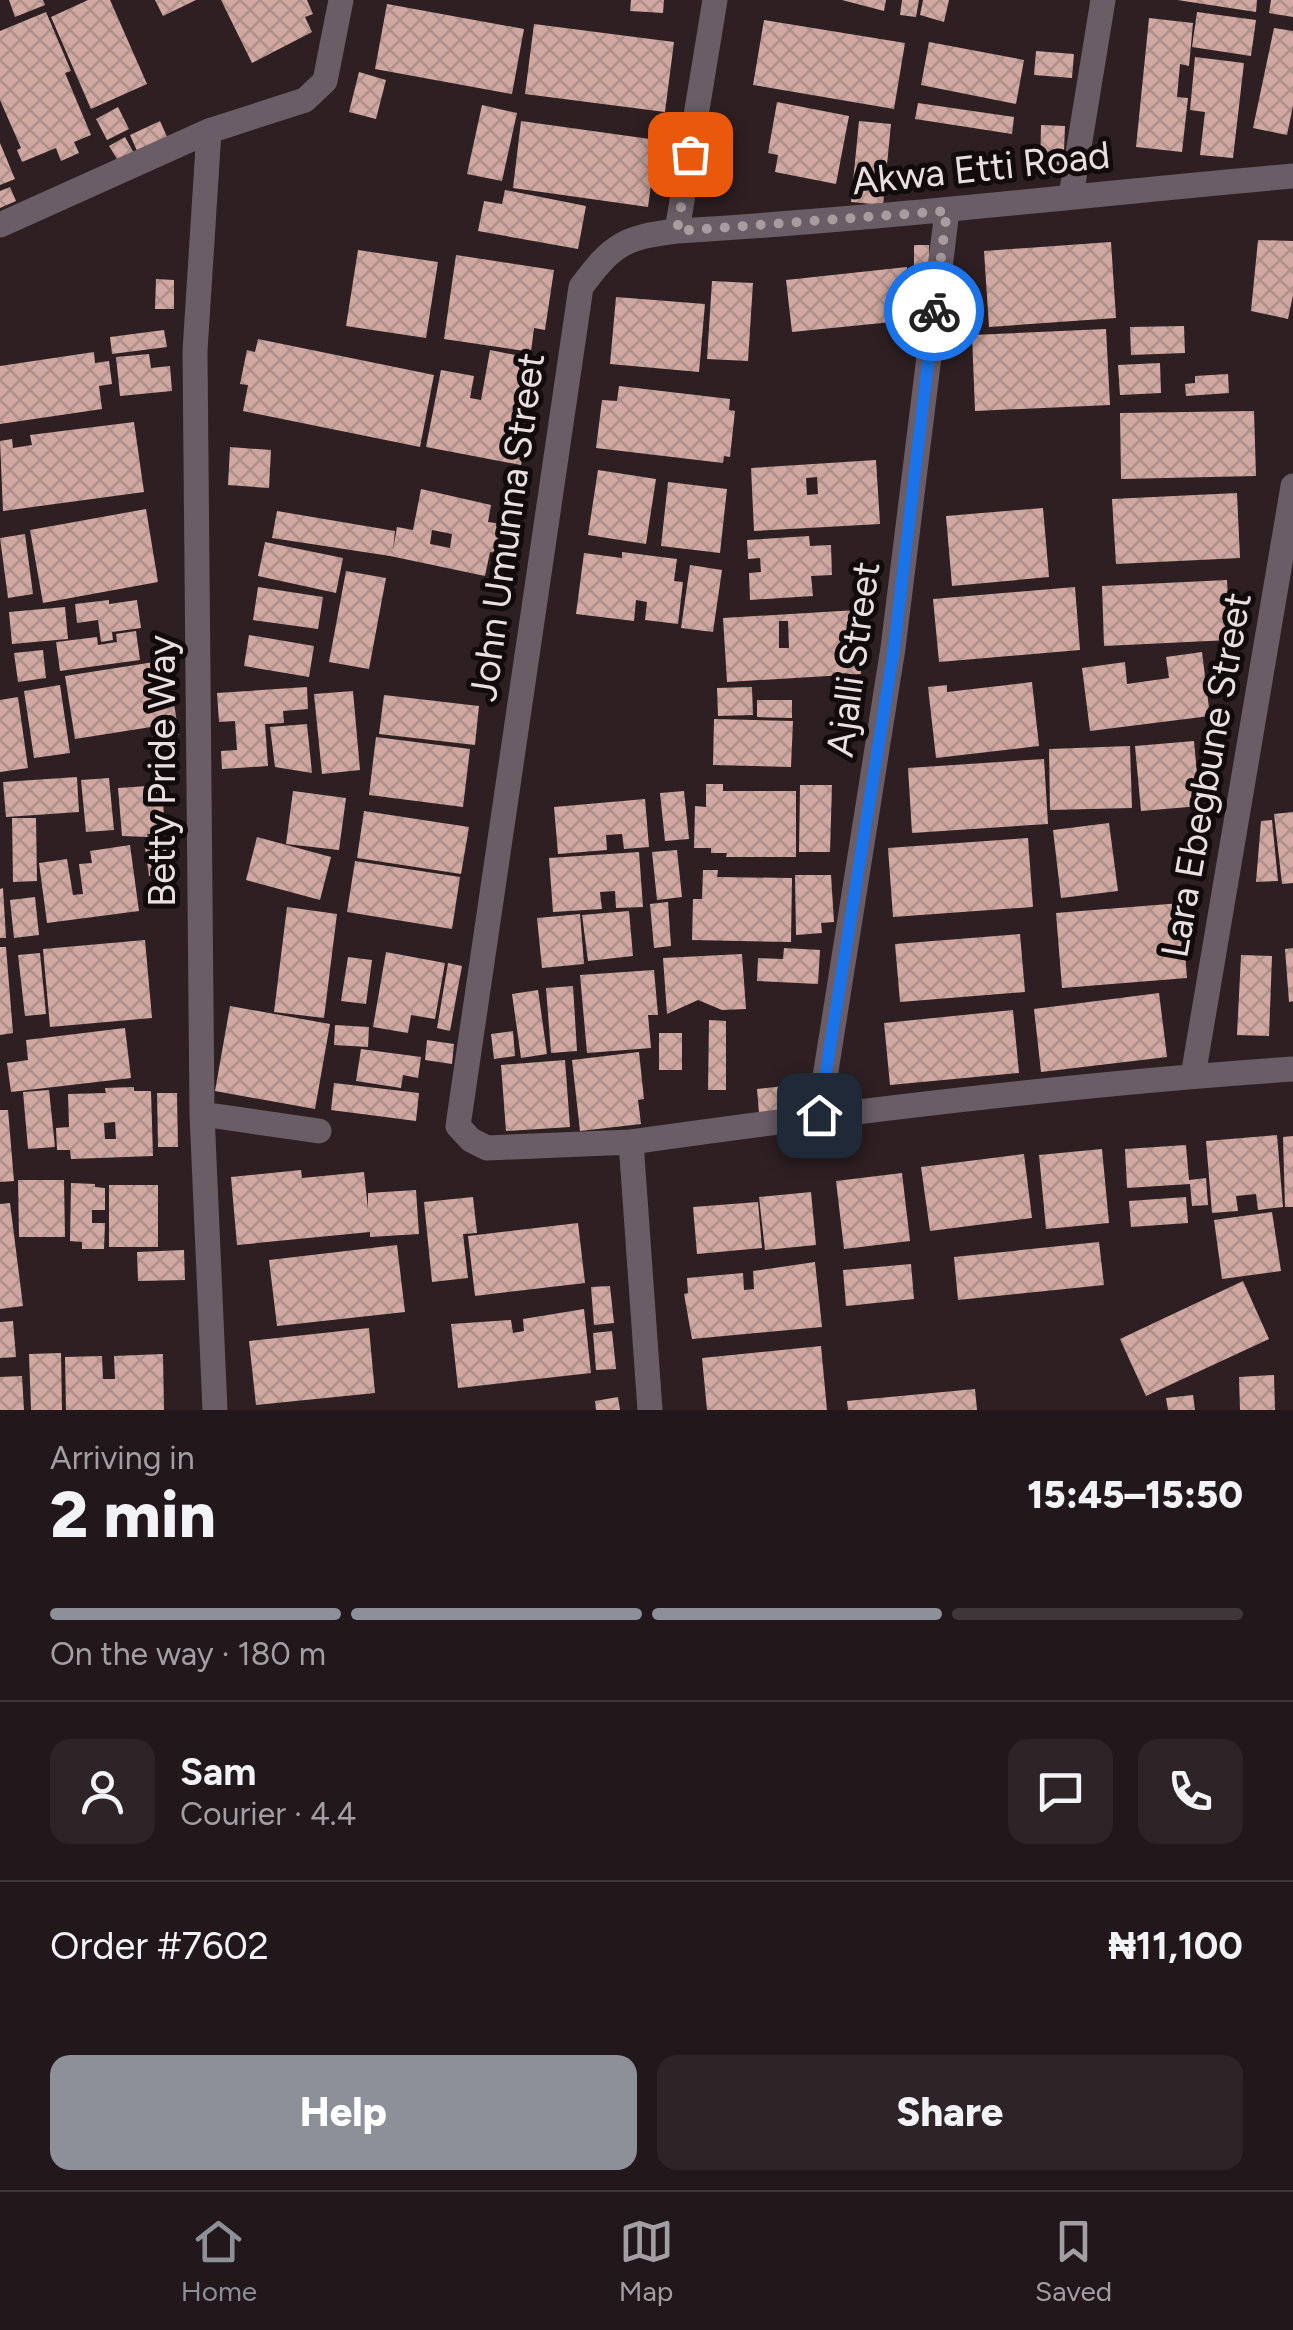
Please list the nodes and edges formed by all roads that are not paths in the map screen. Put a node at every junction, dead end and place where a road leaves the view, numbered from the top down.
1 (341, 0) edge
2 (715, 0) edge
3 (1103, 0) edge
4 (209, 132) junction
5 (1293, 176) edge
6 (1071, 196) junction
7 (947, 211) junction
8 (0, 225) edge
9 (677, 231) junction
10 (1293, 486) edge
11 (1293, 1069) edge
12 (1194, 1076) junction
13 (202, 1114) junction
14 (819, 1115) junction
15 (320, 1130) dead end
16 (631, 1142) junction
17 (215, 1410) edge
18 (650, 1410) edge

1 - 4 street
2 - 9 street
3 - 6 street
4 - 8 street
4 - 13 street, Betty Pride Way
5 - 6 street, Akwa Etti Road
6 - 7 street, Akwa Etti Road
7 - 9 street, Akwa Etti Road
7 - 14 street, Ajalli Street
9 - 16 street, John Umunna Street
10 - 12 street, Lara Ebegbune Street
11 - 12 street
12 - 14 street
13 - 15 street
13 - 17 street, Betty Pride Way
14 - 16 street
16 - 18 street

